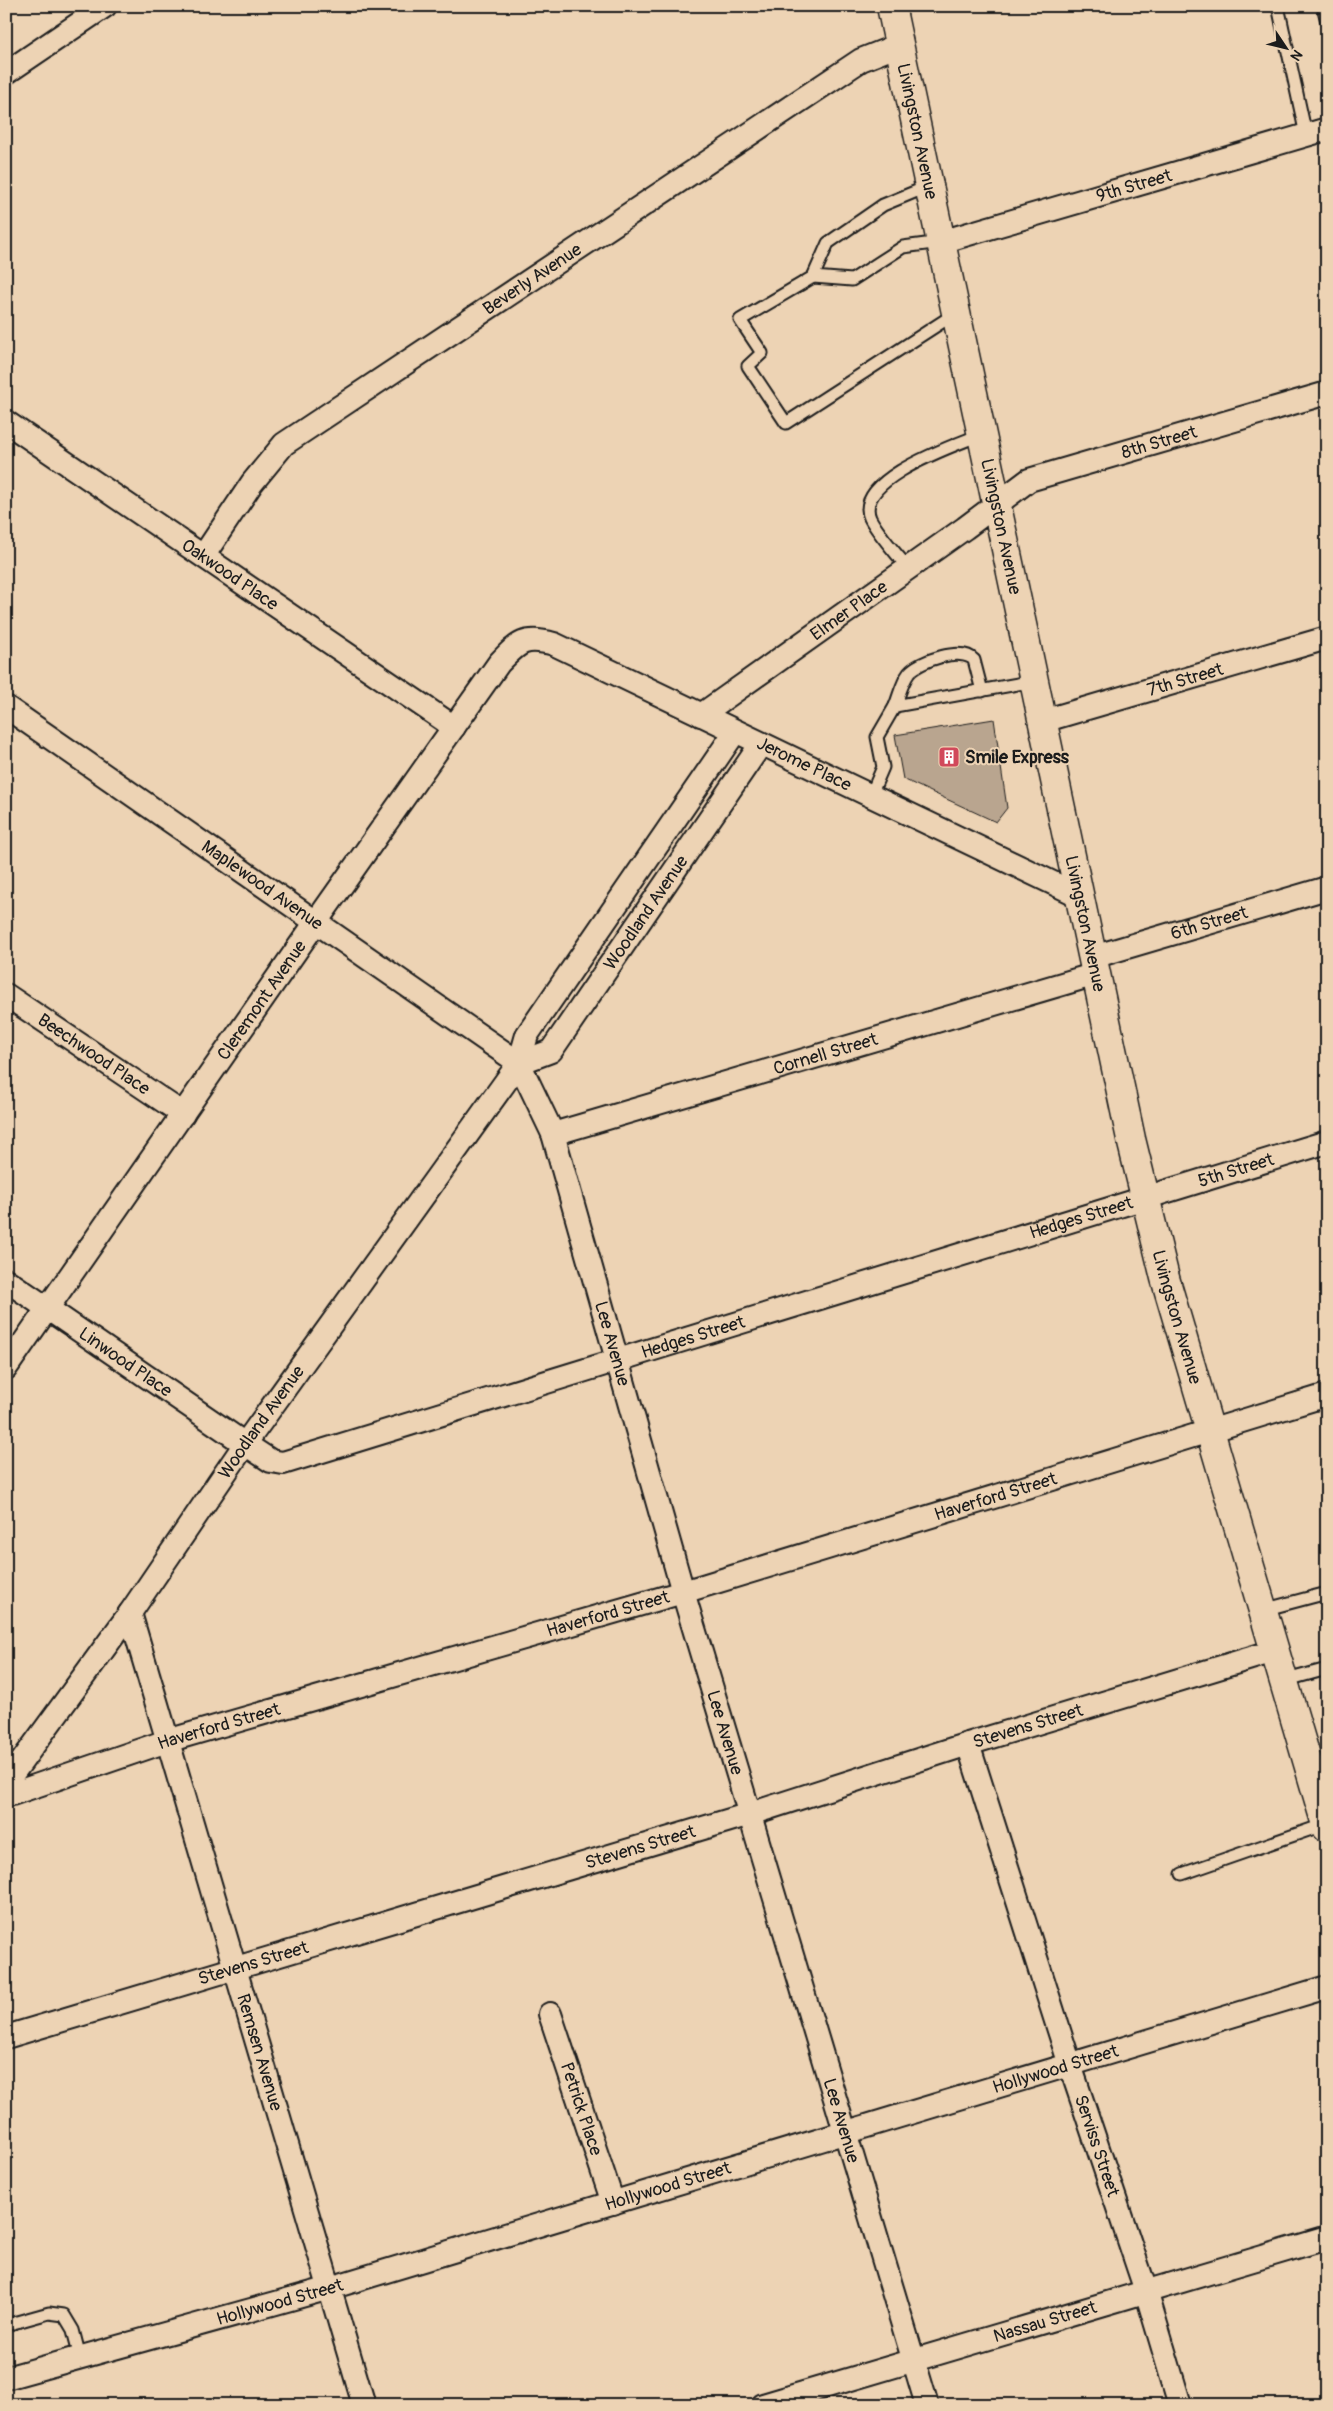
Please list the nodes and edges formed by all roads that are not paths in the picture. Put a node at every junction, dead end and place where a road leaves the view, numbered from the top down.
1 (105, 6) edge
2 (891, 6) edge
3 (1278, 6) edge
4 (1323, 6) edge
5 (1327, 22) edge
6 (899, 45) junction
7 (6, 72) edge
8 (1316, 132) edge
9 (929, 186) junction
10 (941, 242) junction
11 (813, 277) junction
12 (956, 312) junction
13 (1327, 392) edge
14 (6, 422) edge
15 (982, 434) junction
16 (996, 503) junction
17 (204, 555) junction
18 (907, 568) junction
19 (1327, 638) edge
20 (526, 640) joint
21 (1034, 681) junction
22 (982, 691) junction
23 (895, 706) junction
24 (6, 707) edge
25 (701, 715) junction
26 (1043, 721) junction
27 (454, 727) junction
28 (735, 732) junction
29 (762, 744) junction
30 (871, 795) junction
31 (1327, 888) edge
32 (1080, 896) junction
33 (316, 922) junction
34 (1095, 965) junction
35 (6, 995) edge
36 (519, 1063) junction
37 (183, 1114) junction
38 (553, 1134) junction
39 (1327, 1142) edge
40 (1146, 1198) junction
41 (6, 1280) edge
42 (47, 1308) junction
43 (616, 1362) junction
44 (6, 1368) edge
45 (1327, 1396) edge
46 (1209, 1431) junction
47 (245, 1444) junction
48 (683, 1592) junction
49 (1327, 1593) edge
50 (1262, 1610) junction
51 (130, 1613) junction
52 (1274, 1650) junction
53 (1327, 1669) edge
54 (1283, 1681) junction
55 (167, 1741) junction
56 (968, 1744) junction
57 (6, 1783) edge
58 (6, 1796) edge
59 (750, 1814) junction
60 (1326, 1826) edge
61 (1182, 1874) dead end
62 (233, 1968) junction
63 (1327, 1988) edge
64 (550, 2014) dead end
65 (6, 2037) edge
66 (1070, 2065) junction
67 (846, 2133) junction
68 (613, 2203) junction
69 (1327, 2238) edge
70 (330, 2288) junction
71 (1146, 2291) junction
72 (6, 2326) edge
73 (80, 2357) junction
74 (913, 2360) junction
75 (6, 2378) edge
76 (364, 2405) edge
77 (764, 2405) edge
78 (927, 2405) edge
79 (1180, 2405) edge

1 - 7 street
2 - 6 main road, Livingston Avenue
3 - 8 lane
4 - 5 lane
6 - 9 main road, Livingston Avenue
6 - 17 street, Beverly Avenue
8 - 10 street, 9th Street
9 - 10 main road, Livingston Avenue
9 - 11 lane
10 - 11 lane
10 - 12 main road, Livingston Avenue
11 - 12 lane
12 - 15 main road, Livingston Avenue
13 - 16 street, 8th Street
14 - 17 street, Oakwood Place
15 - 16 main road, Livingston Avenue
15 - 18 lane
16 - 18 street, Elmer Place
16 - 21 main road, Livingston Avenue
17 - 27 street, Oakwood Place
18 - 25 street, Elmer Place
19 - 26 street, 7th Street
20 - 25 street, Jerome Place
20 - 27 street, Cleremont Avenue
21 - 22 lane
21 - 26 main road, Livingston Avenue
22 - 23 lane
22 - 23 lane
23 - 30 lane
24 - 33 street, Maplewood Avenue
25 - 28 street, Jerome Place
26 - 32 main road, Livingston Avenue
27 - 33 street, Cleremont Avenue
28 - 29 street, Jerome Place
28 - 36 street, Woodland Avenue
29 - 30 street, Jerome Place
29 - 36 street, Woodland Avenue
30 - 32 street, Jerome Place
31 - 34 street, 6th Street
32 - 34 main road, Livingston Avenue
33 - 36 street, Maplewood Avenue
33 - 37 street, Cleremont Avenue
34 - 38 street, Cornell Street
34 - 40 main road, Livingston Avenue
35 - 37 street, Beechwood Place
36 - 38 street, Lee Avenue
36 - 47 street, Woodland Avenue
37 - 42 street, Cleremont Avenue
38 - 43 street, Lee Avenue
39 - 40 street, 5th Street
40 - 43 street, Hedges Street
40 - 46 main road, Livingston Avenue
41 - 42 street, Linwood Place
42 - 44 street, Cleremont Avenue
42 - 47 street, Linwood Place
43 - 47 street, Hedges Street
43 - 48 street, Lee Avenue
45 - 46 street, Haverford Street
46 - 48 street, Haverford Street
46 - 50 main road, Livingston Avenue
47 - 51 street, Woodland Avenue
48 - 55 street, Haverford Street
48 - 59 street, Lee Avenue
49 - 50 lane
50 - 52 main road, Livingston Avenue
51 - 55 street, Remsen Avenue
51 - 57 street, Woodland Avenue
52 - 54 main road, Livingston Avenue
52 - 56 street, Stevens Street
53 - 54 lane
54 - 60 main road, Livingston Avenue
55 - 58 street, Haverford Street
55 - 62 street, Remsen Avenue
56 - 59 street, Stevens Street
56 - 66 street, Serviss Street
59 - 62 street, Stevens Street
59 - 67 street, Lee Avenue
60 - 61 lane
62 - 65 street, Stevens Street
62 - 70 street, Remsen Avenue
63 - 66 street, Hollywood Street
64 - 68 street, Petrick Place
66 - 67 street, Hollywood Street
66 - 71 street, Serviss Street
67 - 68 street, Hollywood Street
67 - 74 street, Lee Avenue
68 - 70 street, Hollywood Street
69 - 71 street, Nassau Street
70 - 73 street, Hollywood Street
70 - 76 street, Remsen Avenue
71 - 74 street, Nassau Street
71 - 79 street, Serviss Street
72 - 73 lane
73 - 75 street, Hollywood Street
74 - 77 street, Nassau Street
74 - 78 street, Lee Avenue

